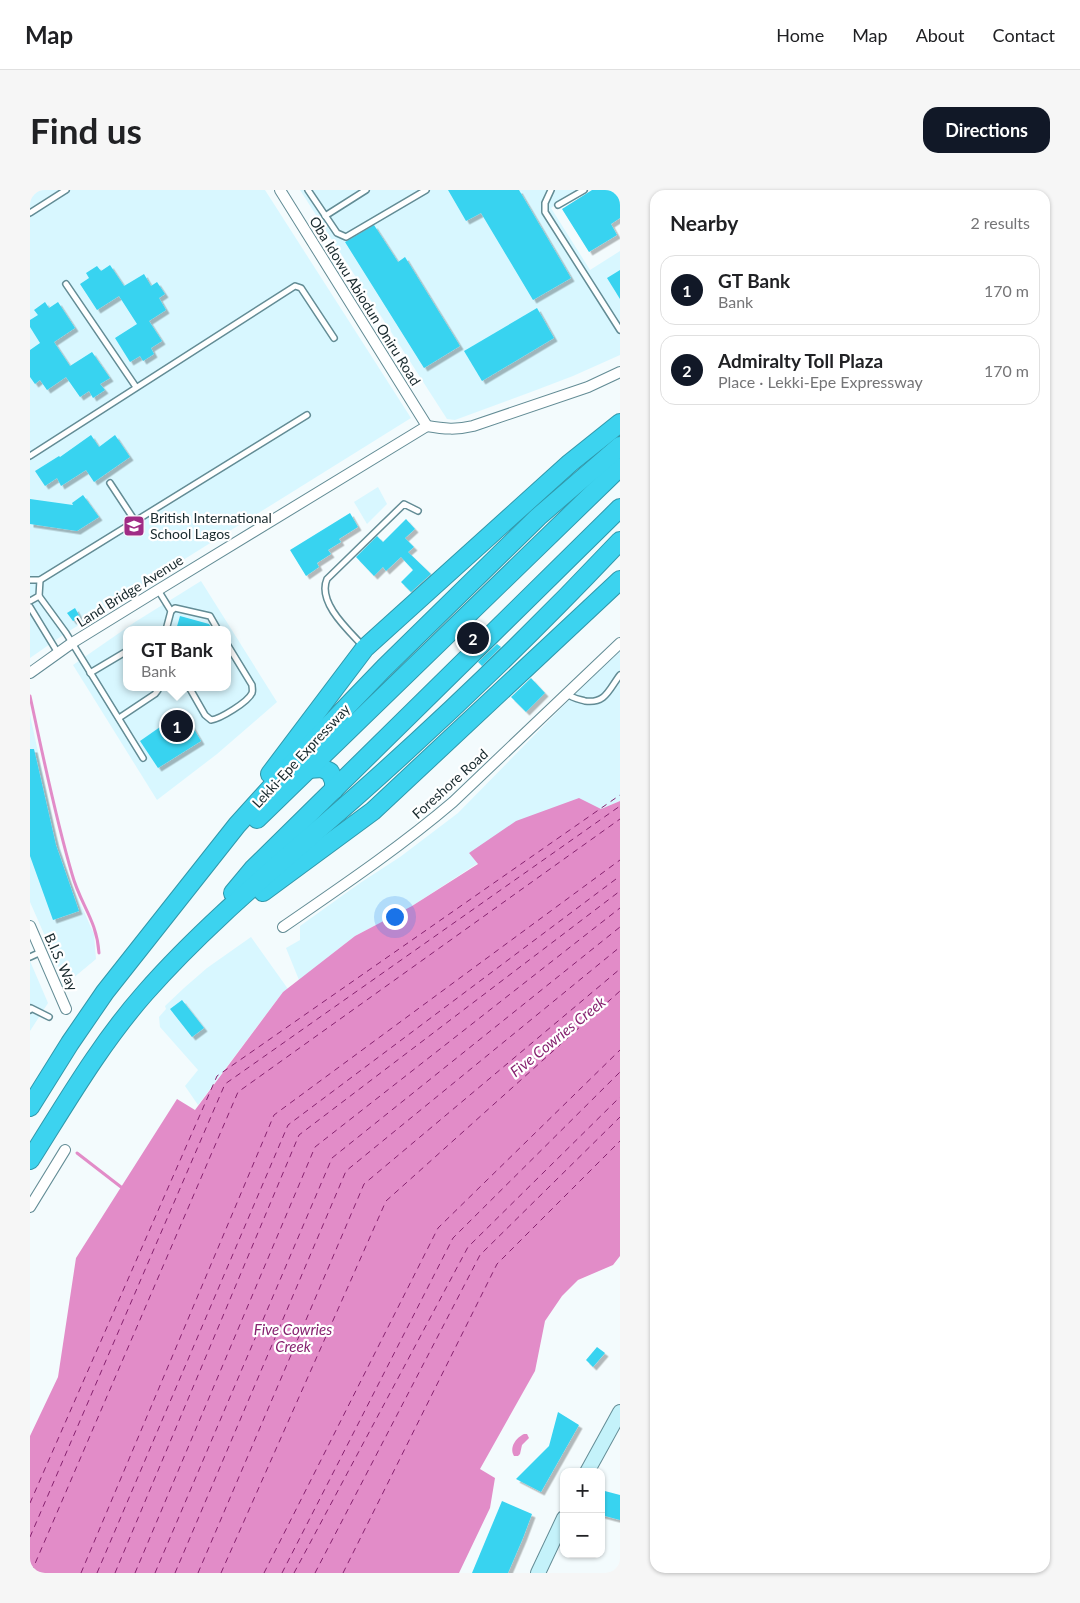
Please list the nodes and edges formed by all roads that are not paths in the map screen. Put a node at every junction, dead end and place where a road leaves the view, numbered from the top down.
1 (66, 190) edge
2 (280, 190) edge
3 (309, 190) edge
4 (366, 190) edge
5 (426, 190) edge
6 (551, 190) edge
7 (584, 190) edge
8 (419, 192) edge
9 (558, 205) dead end
10 (30, 213) edge
11 (325, 216) junction
12 (66, 284) dead end
13 (620, 330) edge
14 (334, 338) dead end
15 (620, 372) edge
16 (136, 387) junction
17 (307, 415) dead end
18 (620, 423) edge
19 (427, 426) junction
20 (620, 446) edge
21 (30, 456) edge
22 (620, 467) edge
23 (110, 483) dead end
24 (620, 508) edge
25 (418, 511) dead end
26 (135, 521) junction
27 (620, 540) edge
28 (30, 580) edge
29 (40, 580) junction
30 (620, 580) edge
31 (158, 590) junction
32 (38, 596) junction
33 (30, 601) edge
34 (30, 607) edge
35 (171, 611) junction
36 (167, 626) edge
37 (216, 626) edge
38 (72, 643) junction
39 (620, 643) edge
40 (365, 648) junction
41 (231, 651) edge
42 (58, 653) junction
43 (123, 653) edge
44 (90, 672) junction
45 (30, 673) edge
46 (620, 675) edge
47 (157, 691) edge
48 (190, 691) edge
49 (567, 694) junction
50 (119, 718) junction
51 (143, 758) dead end
52 (308, 769) junction
53 (334, 790) junction
54 (188, 886) junction
55 (30, 926) edge
56 (283, 927) dead end
57 (41, 951) junction
58 (183, 952) junction
59 (30, 957) edge
60 (30, 1008) edge
61 (66, 1008) dead end
62 (49, 1016) dead end
63 (30, 1107) edge
64 (65, 1150) dead end
65 (30, 1160) edge
66 (30, 1207) edge
67 (620, 1412) edge
68 (589, 1468) edge
69 (560, 1526) edge
70 (538, 1573) edge

1 - 10 lane
2 - 19 street, Oba Idowu Abiodun Oniru Road
3 - 11 lane
4 - 11 lane
5 - 8 lane
6 - 13 lane
7 - 9 lane
8 - 11 lane
12 - 16 lane
14 - 16 lane
15 - 19 street
16 - 21 lane
17 - 26 lane
18 - 40 highway
19 - 31 street, Land Bridge Avenue
20 - 54 highway, Lekki-Epe Expressway
22 - 52 highway
23 - 26 lane
24 - 53 highway
25 - 40 lane
26 - 29 lane
27 - 58 highway
28 - 29 lane
29 - 32 lane
30 - 58 highway
31 - 35 lane
31 - 38 street, Land Bridge Avenue
32 - 33 lane
32 - 38 lane
34 - 42 lane
35 - 36 lane
35 - 37 lane
38 - 42 street, Land Bridge Avenue
38 - 44 lane
39 - 49 street, Foreshore Road
40 - 54 highway
41 - 48 lane
42 - 45 street, Land Bridge Avenue
43 - 44 lane
44 - 50 lane
46 - 49 lane
47 - 50 lane
49 - 56 street, Foreshore Road
50 - 51 lane
52 - 53 highway
52 - 54 highway
53 - 58 highway
54 - 63 highway, Lekki-Epe Expressway
55 - 57 street, B.I.S. Way
57 - 59 lane
57 - 61 street, B.I.S. Way
58 - 65 highway
60 - 62 lane
64 - 66 street
67 - 68 street
69 - 70 street

